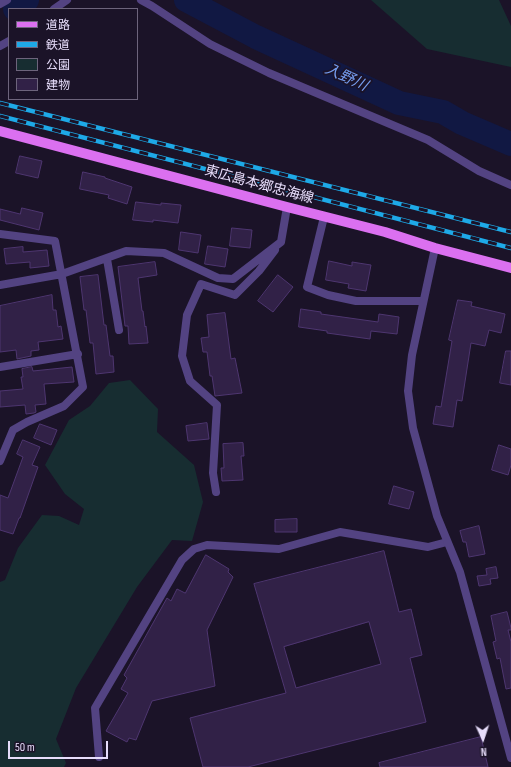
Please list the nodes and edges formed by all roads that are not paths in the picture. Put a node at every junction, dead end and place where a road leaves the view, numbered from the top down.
1 (7, 0) edge
2 (67, 0) edge
3 (140, 0) edge
4 (0, 4) edge
5 (55, 8) edge
6 (0, 131) edge
7 (511, 185) edge
8 (287, 208) junction
9 (324, 217) junction
10 (0, 234) edge
11 (281, 242) junction
12 (435, 248) junction
13 (107, 259) junction
14 (254, 263) junction
15 (511, 268) edge
16 (259, 271) junction
17 (62, 274) junction
18 (0, 285) edge
19 (423, 301) junction
20 (119, 330) dead end
21 (78, 354) junction
22 (0, 367) edge
23 (1, 458) edge
24 (216, 492) dead end
25 (447, 542) junction
26 (99, 757) dead end
27 (511, 758) edge

1 - 4 street
2 - 5 street
3 - 7 street
6 - 8 main road, 東広島本郷忠海線
8 - 9 main road, 東広島本郷忠海線
8 - 11 street
9 - 12 main road, 東広島本郷忠海線
9 - 19 street
10 - 17 street
11 - 14 street
11 - 16 street
12 - 15 main road, 東広島本郷忠海線
12 - 19 street
13 - 14 street
13 - 17 street
13 - 20 street
14 - 16 street
16 - 24 street
17 - 18 street
17 - 21 street
19 - 25 street
21 - 22 street
21 - 23 street
25 - 26 street
25 - 27 street

